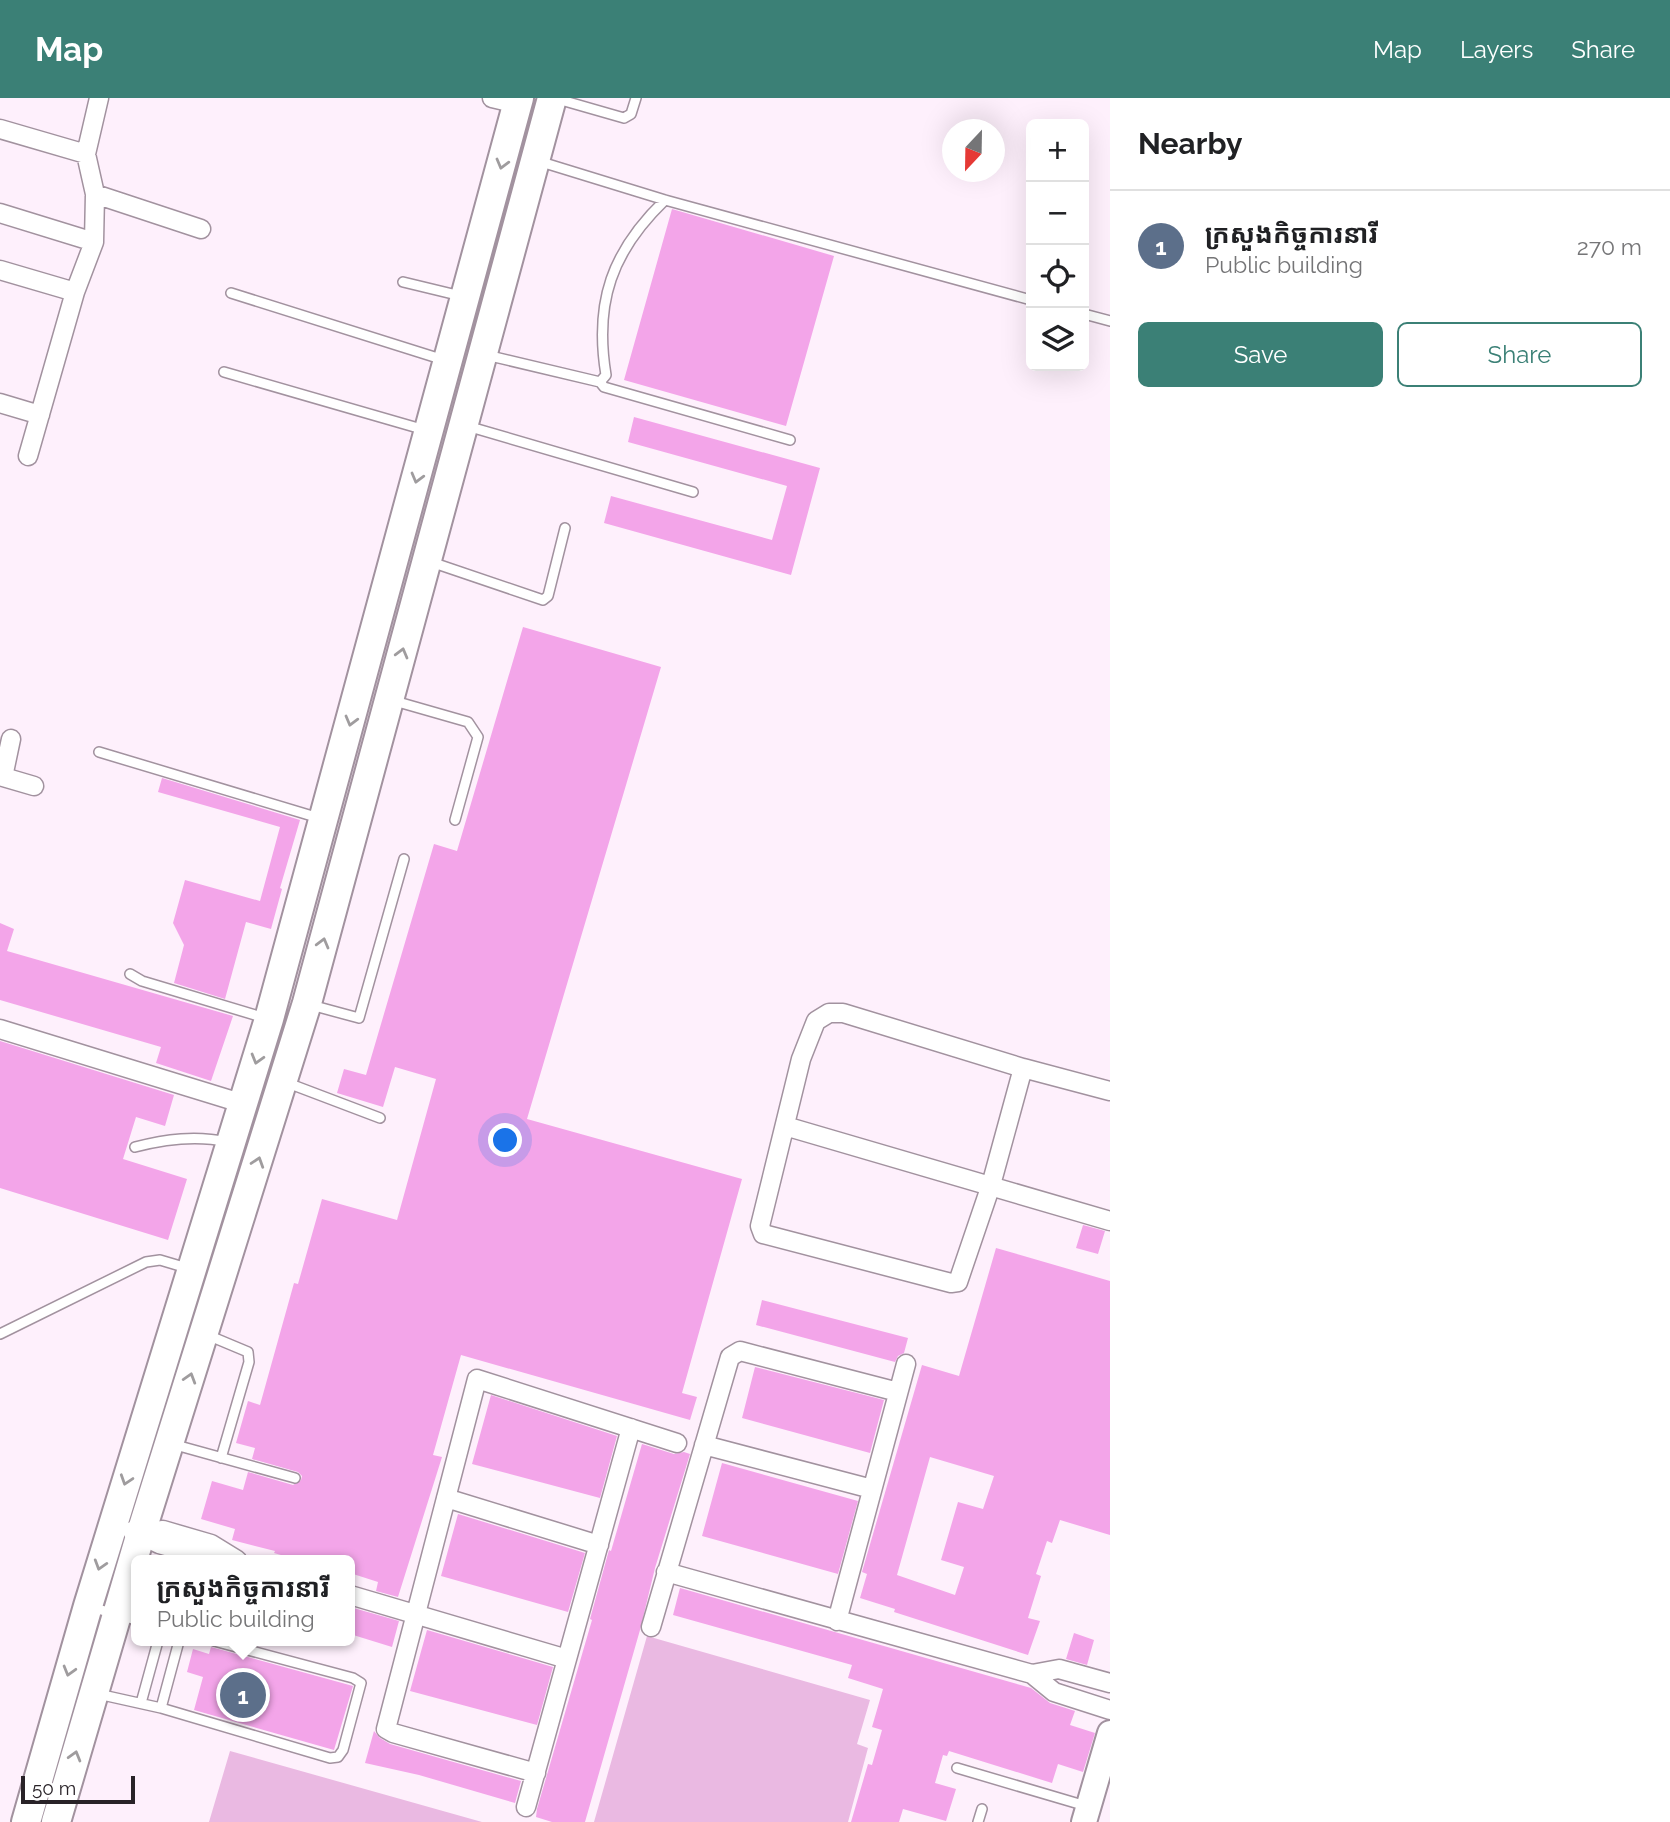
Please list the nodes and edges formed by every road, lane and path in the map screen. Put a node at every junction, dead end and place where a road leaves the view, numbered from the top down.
1 (99, 98) edge
2 (552, 98) edge
3 (636, 98) edge
4 (510, 100) edge
5 (0, 130) edge
6 (86, 154) junction
7 (535, 160) junction
8 (95, 194) junction
9 (665, 200) junction
10 (0, 213) edge
11 (201, 229) dead end
12 (94, 242) junction
13 (0, 270) edge
14 (403, 282) dead end
15 (75, 292) junction
16 (231, 293) dead end
17 (466, 297) junction
18 (1026, 299) edge
19 (1089, 315) edge
20 (1110, 321) edge
21 (484, 354) junction
22 (449, 361) junction
23 (224, 372) dead end
24 (600, 382) junction
25 (0, 403) edge
26 (40, 415) junction
27 (465, 425) junction
28 (430, 432) junction
29 (790, 440) dead end
30 (28, 456) dead end
31 (693, 492) dead end
32 (565, 528) dead end
33 (428, 561) junction
34 (390, 699) junction
35 (11, 739) dead end
36 (99, 752) dead end
37 (1, 776) edge
38 (34, 786) dead end
39 (324, 819) junction
40 (455, 820) dead end
41 (404, 859) dead end
42 (130, 974) dead end
43 (306, 1003) junction
44 (269, 1019) junction
45 (0, 1029) edge
46 (1023, 1068) junction
47 (284, 1082) junction
48 (1110, 1091) edge
49 (244, 1104) junction
50 (380, 1118) dead end
51 (785, 1126) junction
52 (232, 1143) junction
53 (135, 1147) dead end
54 (991, 1185) junction
55 (1110, 1221) edge
56 (192, 1270) junction
57 (0, 1334) edge
58 (204, 1334) junction
59 (906, 1364) dead end
60 (898, 1392) junction
61 (631, 1428) junction
62 (677, 1443) dead end
63 (169, 1444) junction
64 (704, 1445) junction
65 (221, 1458) junction
66 (295, 1478) dead end
67 (872, 1489) junction
68 (446, 1498) junction
69 (112, 1525) junction
70 (141, 1533) junction
71 (599, 1545) junction
72 (137, 1555) edge
73 (198, 1555) edge
74 (229, 1555) edge
75 (666, 1572) junction
76 (131, 1589) edge
77 (355, 1597) edge
78 (88, 1606) junction
79 (416, 1615) junction
80 (126, 1617) edge
81 (836, 1621) junction
82 (651, 1627) dead end
83 (157, 1646) edge
84 (178, 1646) edge
85 (233, 1646) edge
86 (567, 1659) junction
87 (1032, 1674) junction
88 (1110, 1683) edge
89 (93, 1693) junction
90 (141, 1703) junction
91 (161, 1708) junction
92 (1110, 1710) edge
93 (1110, 1733) edge
94 (957, 1768) dead end
95 (536, 1773) junction
96 (526, 1807) dead end
97 (982, 1809) dead end
98 (1086, 1814) edge
99 (26, 1822) edge
100 (56, 1822) edge
101 (978, 1822) edge

1 - 6 street
2 - 3 lane
2 - 7 main road
4 -> 17 main road
5 - 6 street
6 - 8 street
7 - 9 lane
7 - 21 main road
8 - 11 street
8 - 12 street
9 - 18 lane
9 - 24 lane
10 - 12 street
12 - 15 street
13 - 15 street
14 - 17 lane
15 - 26 street
16 - 22 lane
17 - 22 main road
19 - 20 lane
21 - 24 lane
21 - 27 main road
22 - 28 main road
23 - 28 lane
24 - 29 lane
25 - 26 street
26 - 30 street
27 - 31 lane
27 - 33 main road
28 -> 39 main road
32 - 33 lane
34 -> 33 main road
34 - 40 lane
43 -> 34 main road
35 - 37 street
36 - 39 lane
37 - 38 street
39 - 44 main road
41 - 43 lane
42 - 44 lane
43 - 47 main road
44 -> 49 main road
45 - 49 street
46 - 48 street
46 - 51 street
46 - 54 street
47 - 50 lane
58 -> 47 main road
49 - 52 main road
51 - 54 street
51 - 54 street
52 - 53 lane
52 - 56 main road
54 - 55 street
56 - 57 lane
56 -> 69 main road
63 -> 58 main road
58 - 65 lane
59 - 60 street
60 - 64 street
60 - 67 street
61 - 62 street
61 - 68 street
61 - 71 street
63 - 65 lane
63 - 70 main road
64 - 67 street
64 - 75 street
65 - 66 lane
67 - 81 street
68 - 71 street
68 - 79 street
69 - 70 street
69 -> 78 main road
70 - 72 main road
70 - 73 street
70 - 74 street
71 - 86 street
75 - 81 street
75 - 82 street
76 - 80 main road
77 - 79 street
78 - 80 lane
78 -> 99 main road
79 - 86 street
79 - 95 street
80 - 89 main road
81 - 87 street
83 - 90 lane
84 - 91 lane
85 - 91 lane
86 - 95 street
87 - 88 street
87 - 92 street
89 - 90 lane
100 -> 89 main road
90 - 91 lane
93 - 98 street
94 - 98 lane
95 - 96 street
97 - 101 lane

